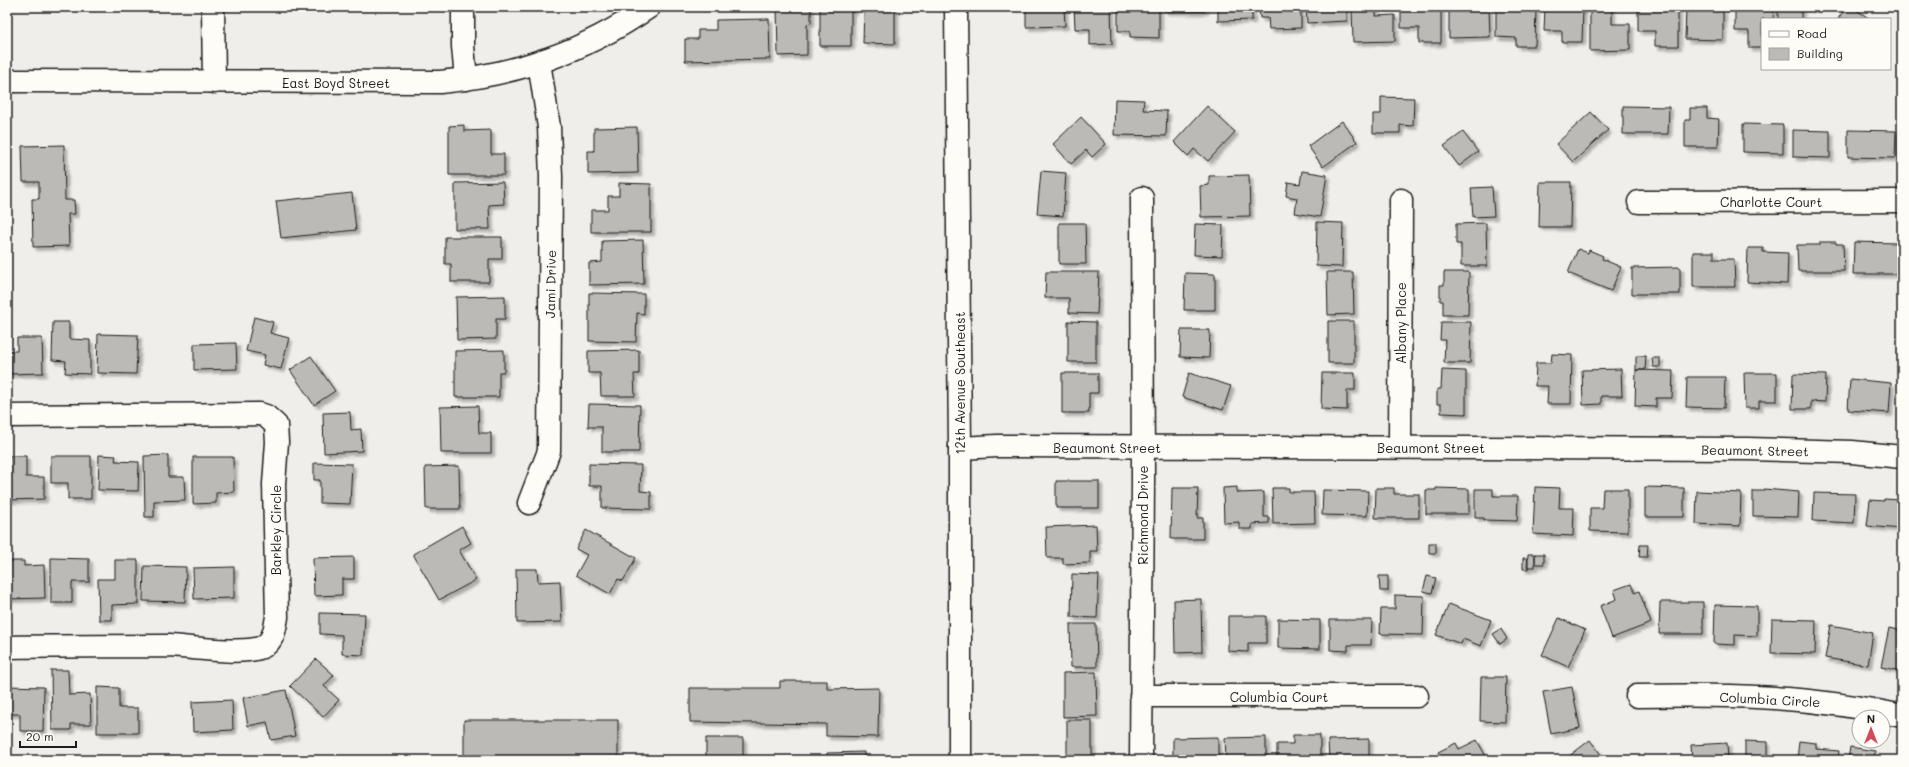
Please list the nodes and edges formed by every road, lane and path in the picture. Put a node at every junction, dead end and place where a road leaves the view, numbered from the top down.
1 (213, 7) edge
2 (463, 7) edge
3 (649, 7) edge
4 (956, 7) edge
5 (539, 62) junction
6 (466, 79) junction
7 (7, 81) edge
8 (214, 82) junction
9 (1142, 198) dead end
10 (1401, 200) dead end
11 (1902, 201) edge
12 (1639, 202) dead end
13 (7, 416) edge
14 (1142, 447) junction
15 (1400, 447) junction
16 (960, 448) junction
17 (1902, 457) edge
18 (529, 503) dead end
19 (7, 647) edge
20 (1141, 696) junction
21 (1418, 696) dead end
22 (1637, 696) dead end
23 (1902, 716) edge
24 (960, 760) edge
25 (1141, 760) edge

1 - 8 street
2 - 6 street
3 - 5 street, East Boyd Street
4 - 16 street, 12th Avenue Southeast
5 - 6 street, East Boyd Street
5 - 18 street, Jami Drive
6 - 8 street, East Boyd Street
7 - 8 street, East Boyd Street
9 - 14 street, Richmond Drive
10 - 15 street, Albany Place
11 - 12 street, Charlotte Court
13 - 19 street, Barkley Circle
14 - 15 street, Beaumont Street
14 - 16 street, Beaumont Street
14 - 20 street, Richmond Drive
15 - 17 street, Beaumont Street
16 - 24 street, 12th Avenue Southeast
20 - 21 street, Columbia Court
20 - 25 street, Richmond Drive
22 - 23 street, Columbia Circle

